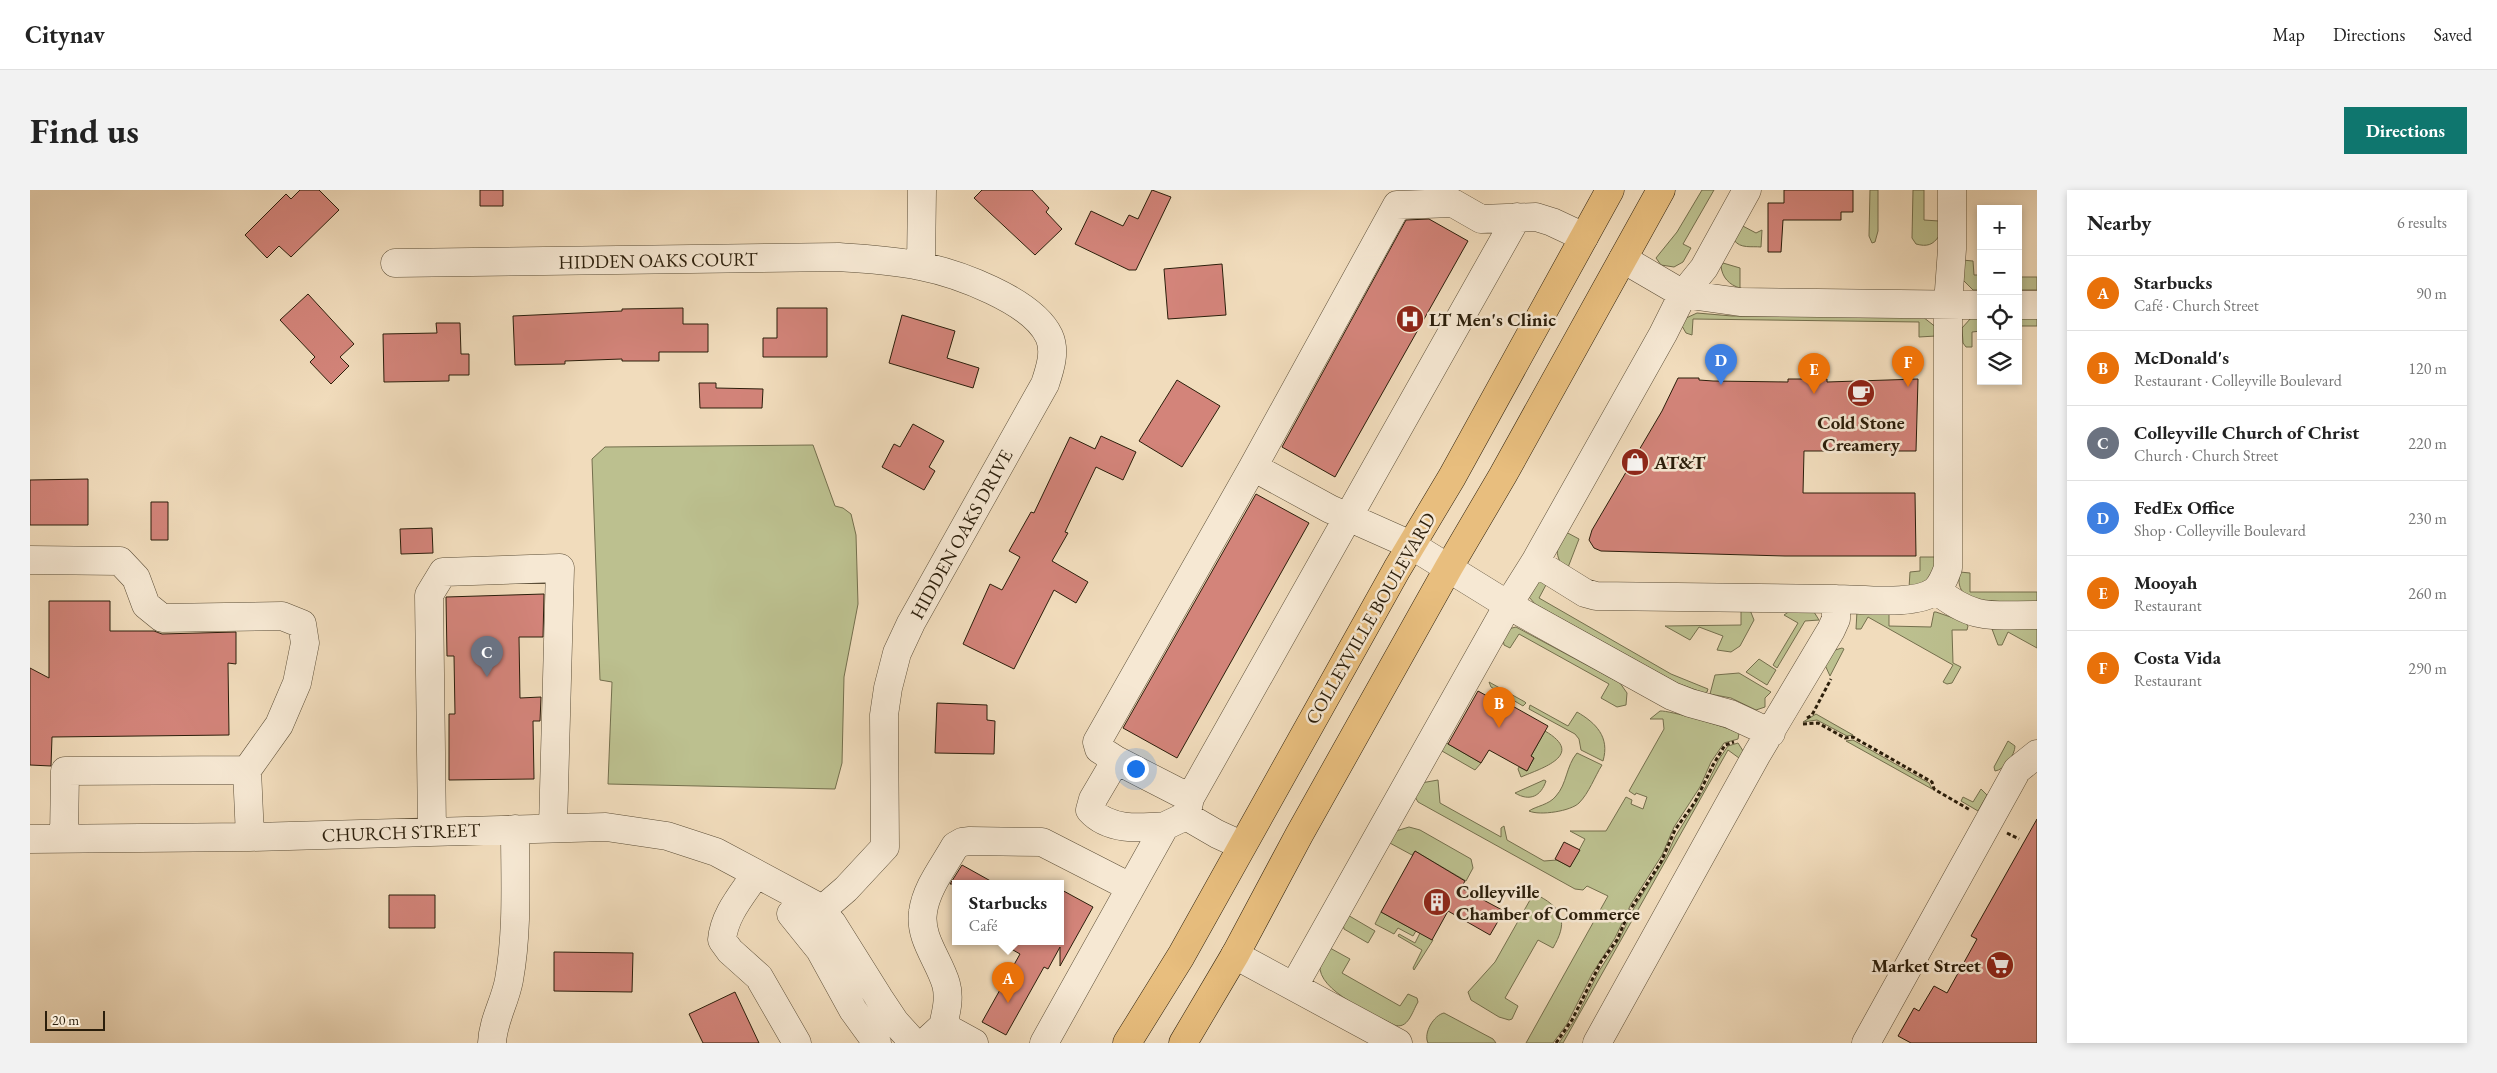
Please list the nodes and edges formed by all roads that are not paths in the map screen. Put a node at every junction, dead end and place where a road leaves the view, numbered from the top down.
1 (922, 190) edge
2 (1610, 190) edge
3 (1661, 190) edge
4 (1747, 190) edge
5 (1952, 190) edge
6 (1457, 196) edge
7 (1517, 217) junction
8 (1584, 237) junction
9 (1623, 259) junction
10 (394, 263) dead end
11 (921, 266) junction
12 (1683, 294) junction
13 (1948, 304) junction
14 (1977, 305) edge
15 (2022, 305) edge
16 (2037, 305) edge
17 (1253, 467) junction
18 (1348, 515) junction
19 (1411, 545) junction
20 (30, 560) edge
21 (1535, 562) junction
22 (1449, 567) junction
23 (1936, 590) junction
24 (1836, 599) junction
25 (1508, 605) junction
26 (2037, 615) edge
27 (1771, 733) junction
28 (2037, 754) edge
29 (1116, 760) junction
30 (247, 770) junction
31 (1180, 814) junction
32 (553, 827) junction
33 (515, 829) junction
34 (432, 830) junction
35 (250, 837) junction
36 (64, 838) junction
37 (30, 839) edge
38 (1241, 845) junction
39 (759, 876) junction
40 (1130, 887) junction
41 (811, 920) junction
42 (1235, 955) junction
43 (1294, 986) junction
44 (934, 1034) edge
45 (872, 1042) edge
46 (492, 1043) edge
47 (797, 1043) edge
48 (914, 1043) edge
49 (974, 1043) edge
50 (1044, 1043) edge
51 (1127, 1043) edge
52 (1183, 1043) edge
53 (1398, 1043) edge
54 (1597, 1043) edge
55 (1866, 1043) edge

1 - 11 street
2 - 8 main road, COLLEYVILLE BOULEVARD
3 - 9 main road
4 - 12 street
5 - 13 street
6 - 7 street
6 - 17 street
7 - 8 street
7 - 18 street
8 - 19 main road, COLLEYVILLE BOULEVARD
9 - 12 street
9 - 22 main road
10 - 11 street, HIDDEN OAKS COURT
11 - 41 street, HIDDEN OAKS DRIVE
12 - 13 street
12 - 21 street
13 - 14 street
13 - 23 street
15 - 16 street
17 - 18 street
17 - 29 street
18 - 19 street
18 - 31 street
19 - 22 street
19 - 38 main road, COLLEYVILLE BOULEVARD
20 - 30 street
21 - 24 street
21 - 25 street
22 - 25 street
22 - 42 main road
23 - 24 street
23 - 26 street
24 - 27 street
25 - 27 street
25 - 43 street
27 - 54 street
28 - 55 street
29 - 31 street
29 - 31 street
30 - 35 street
30 - 36 street
31 - 38 street
31 - 40 street
32 - 33 street, CHURCH STREET
32 - 34 street
32 - 39 street, CHURCH STREET
33 - 34 street, CHURCH STREET
33 - 46 street
34 - 35 street, CHURCH STREET
35 - 36 street, CHURCH STREET
36 - 37 street, CHURCH STREET
38 - 51 main road, COLLEYVILLE BOULEVARD
39 - 41 street, CHURCH STREET
39 - 47 street
40 - 44 street
40 - 50 street
41 - 45 street, CHURCH STREET
41 - 48 street, CHURCH STREET
42 - 43 street
42 - 52 main road
43 - 53 street
44 - 49 street

